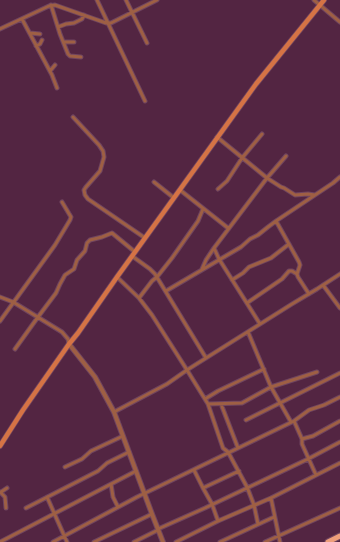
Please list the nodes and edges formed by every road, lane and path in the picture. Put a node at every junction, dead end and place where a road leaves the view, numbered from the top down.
1 (97, 0) edge
2 (126, 0) edge
3 (314, 0) edge
4 (324, 0) edge
5 (155, 1) edge
6 (52, 5) junction
7 (320, 5) junction
8 (132, 12) junction
9 (84, 15) junction
10 (22, 18) junction
11 (340, 22) edge
12 (108, 23) junction
13 (58, 27) junction
14 (0, 29) edge
15 (30, 33) junction
16 (40, 34) dead end
17 (42, 40) dead end
18 (64, 42) junction
19 (74, 42) dead end
20 (147, 43) dead end
21 (36, 46) junction
22 (81, 57) dead end
23 (49, 61) dead end
24 (45, 62) junction
25 (55, 65) dead end
26 (50, 71) junction
27 (57, 88) dead end
28 (145, 101) dead end
29 (73, 117) dead end
30 (262, 134) dead end
31 (217, 137) junction
32 (286, 156) dead end
33 (242, 158) junction
34 (340, 177) edge
35 (267, 178) junction
36 (154, 182) dead end
37 (218, 189) dead end
38 (180, 190) junction
39 (315, 195) junction
40 (174, 198) junction
41 (62, 202) dead end
42 (203, 208) junction
43 (276, 221) junction
44 (228, 228) junction
45 (145, 238) junction
46 (289, 244) junction
47 (214, 248) junction
48 (134, 254) junction
49 (219, 259) junction
50 (202, 270) junction
51 (297, 274) junction
52 (340, 274) edge
53 (117, 277) junction
54 (157, 277) junction
55 (232, 280) junction
56 (323, 285) junction
57 (166, 291) junction
58 (309, 294) junction
59 (0, 297) edge
60 (139, 298) junction
61 (13, 302) junction
62 (247, 303) junction
63 (340, 308) edge
64 (38, 317) junction
65 (0, 321) edge
66 (260, 324) junction
67 (248, 332) junction
68 (69, 344) junction
69 (15, 349) dead end
70 (206, 358) junction
71 (264, 369) junction
72 (187, 370) junction
73 (316, 372) dead end
74 (340, 373) edge
75 (271, 387) junction
76 (340, 397) edge
77 (205, 399) junction
78 (208, 404) junction
79 (221, 404) junction
80 (280, 404) junction
81 (114, 412) junction
82 (246, 420) dead end
83 (340, 421) edge
84 (293, 422) junction
85 (123, 436) junction
86 (302, 439) junction
87 (340, 442) edge
88 (0, 446) edge
89 (238, 448) junction
90 (129, 452) junction
91 (228, 452) junction
92 (308, 459) junction
93 (340, 463) edge
94 (65, 467) dead end
95 (194, 470) junction
96 (136, 471) junction
97 (238, 471) junction
98 (316, 475) junction
99 (111, 484) junction
100 (247, 487) junction
101 (7, 488) dead end
102 (203, 488) junction
103 (0, 492) edge
104 (144, 494) junction
105 (47, 497) junction
106 (271, 498) junction
107 (212, 504) junction
108 (254, 505) junction
109 (118, 507) junction
110 (6, 508) dead end
111 (26, 508) dead end
112 (340, 508) edge
113 (54, 514) junction
114 (152, 514) junction
115 (274, 517) junction
116 (218, 521) junction
117 (258, 524) junction
118 (158, 530) junction
119 (64, 536) junction
120 (278, 536) junction
121 (340, 536) edge
122 (0, 542) edge
123 (53, 542) edge
124 (67, 542) edge
125 (94, 542) edge
126 (134, 542) edge
127 (163, 542) edge
128 (176, 542) edge
129 (220, 542) edge
130 (264, 542) edge
131 (280, 542) edge
132 (328, 542) edge

1 - 12 street
2 - 8 street
3 - 7 street
4 - 7 main road
5 - 8 street
6 - 9 street
6 - 10 street
6 - 13 street
7 - 11 street
7 - 31 main road
8 - 12 street
8 - 20 street
9 - 12 street
9 - 13 street
10 - 14 street
10 - 15 street
12 - 28 street
13 - 18 street
15 - 16 street
15 - 21 street
17 - 21 street
18 - 19 street
18 - 22 street
21 - 24 street
23 - 24 street
24 - 26 street
25 - 26 street
26 - 27 street
29 - 45 street
30 - 33 street
31 - 33 street
31 - 38 main road
32 - 35 street
33 - 35 street
33 - 37 street
34 - 39 street
35 - 39 street
35 - 44 street
36 - 40 street
38 - 40 main road
38 - 42 street
39 - 43 street
40 - 45 main road
41 - 61 street
42 - 44 street
42 - 54 street
43 - 46 street
43 - 49 street
44 - 47 street
45 - 48 main road
46 - 51 street
46 - 55 street
47 - 49 street
47 - 50 street
48 - 53 main road
48 - 54 street
48 - 64 street
49 - 50 street
49 - 55 street
50 - 57 street
51 - 58 street
51 - 62 street
52 - 56 street
53 - 60 street
53 - 68 main road
54 - 57 street
54 - 60 street
55 - 62 street
56 - 58 street
56 - 63 street
57 - 70 street
58 - 66 street
59 - 61 street
60 - 72 street
61 - 64 street
61 - 65 street
62 - 66 street
64 - 68 street
64 - 69 street
66 - 67 street
67 - 70 street
67 - 71 street
68 - 81 street
68 - 88 main road
70 - 72 street
71 - 75 street
71 - 77 street
72 - 77 street
72 - 81 street
73 - 75 street
74 - 80 street
75 - 79 street
75 - 80 street
76 - 84 street
77 - 78 street
78 - 79 street
78 - 91 street
79 - 89 street
80 - 82 street
80 - 84 street
81 - 85 street
83 - 86 street
84 - 86 street
84 - 89 street
85 - 90 street
85 - 94 street
86 - 92 street
87 - 92 street
89 - 91 street
90 - 96 street
90 - 105 street
91 - 95 street
91 - 97 street
92 - 98 street
92 - 100 street
93 - 98 street
95 - 102 street
95 - 104 street
96 - 99 street
96 - 104 street
97 - 100 street
97 - 102 street
98 - 106 street
99 - 109 street
99 - 113 street
100 - 107 street
100 - 108 street
101 - 103 street
102 - 107 street
103 - 110 street
104 - 109 street
104 - 114 street
105 - 111 street
105 - 113 street
106 - 108 street
106 - 115 street
107 - 116 street
107 - 118 street
108 - 116 street
108 - 117 street
109 - 119 street
112 - 120 street
113 - 119 street
113 - 122 street
114 - 118 street
114 - 125 street
115 - 117 street
115 - 120 street
116 - 128 street
117 - 129 street
118 - 126 street
118 - 127 street
119 - 123 street
119 - 124 street
120 - 130 street
120 - 131 street
121 - 132 highway

